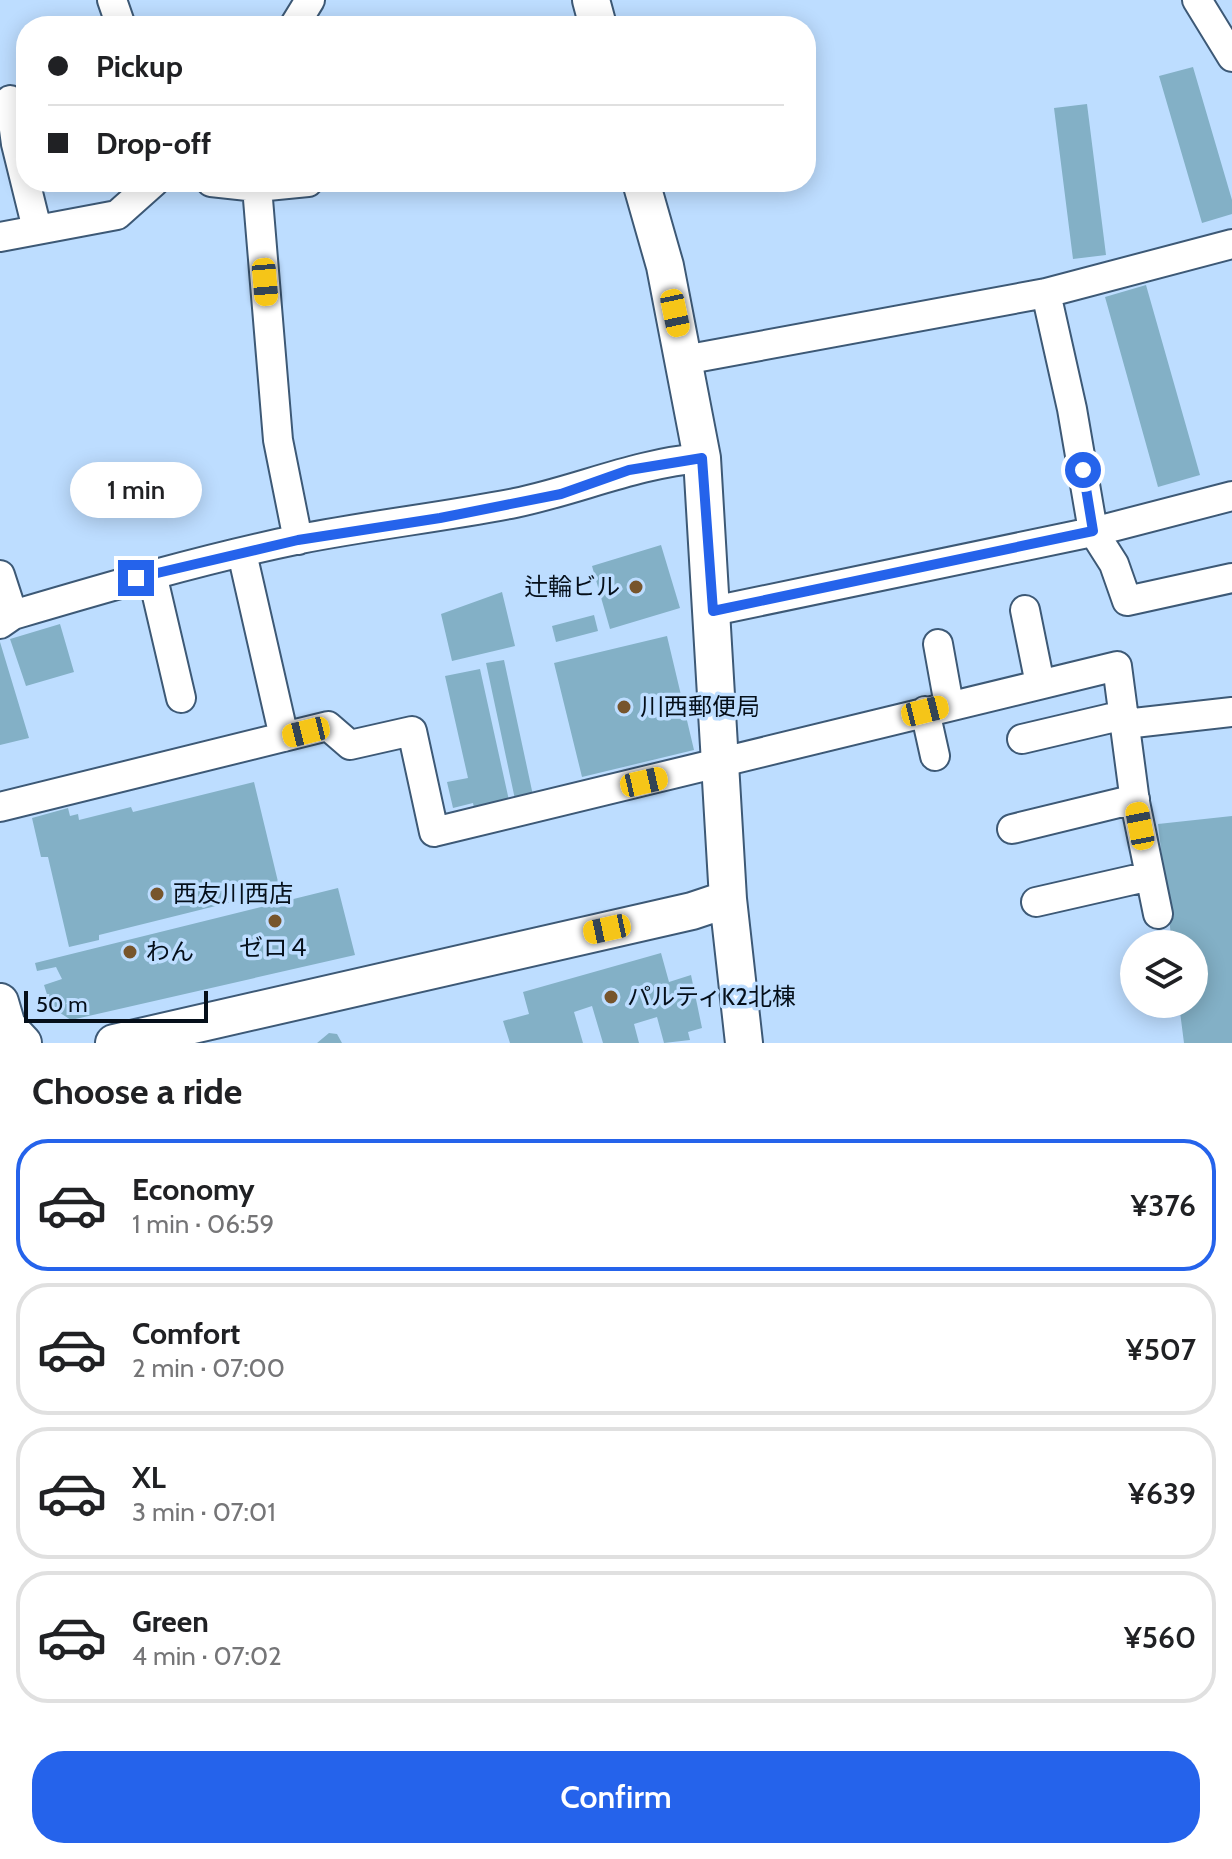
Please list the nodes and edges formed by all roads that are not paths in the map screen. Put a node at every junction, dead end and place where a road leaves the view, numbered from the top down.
1 (1197, 0) edge
2 (1232, 57) edge
3 (10, 100) dead end
4 (16, 129) edge
5 (29, 192) edge
6 (143, 192) edge
7 (257, 192) edge
8 (644, 192) edge
9 (37, 229) junction
10 (0, 237) edge
11 (1232, 244) edge
12 (1046, 293) junction
13 (684, 360) junction
14 (702, 458) junction
15 (1232, 496) edge
16 (1093, 531) junction
17 (298, 540) junction
18 (242, 553) junction
19 (152, 574) junction
20 (0, 575) edge
21 (1232, 578) edge
22 (1025, 610) dead end
23 (713, 611) junction
24 (7, 619) edge
25 (938, 644) dead end
26 (1040, 684) junction
27 (181, 698) dead end
28 (937, 708) junction
29 (1232, 712) edge
30 (1124, 720) junction
31 (284, 737) junction
32 (1022, 739) dead end
33 (935, 756) dead end
34 (721, 765) junction
35 (1135, 799) junction
36 (0, 807) edge
37 (1012, 829) dead end
38 (1150, 876) junction
39 (728, 899) junction
40 (1036, 902) dead end
41 (1158, 914) dead end
42 (0, 1002) edge
43 (23, 1043) edge
44 (114, 1043) edge
45 (744, 1043) edge

1 - 2 street
3 - 4 street
5 - 9 street
6 - 9 street
7 - 17 street
8 - 13 street
9 - 10 street
11 - 12 street
12 - 13 street
12 - 16 street
13 - 14 street
14 - 17 street
14 - 23 street
15 - 16 street
16 - 21 street
16 - 23 street
17 - 18 street
18 - 19 street
18 - 31 street
19 - 24 street
19 - 27 street
20 - 24 street
22 - 26 street
23 - 34 street
25 - 28 street
26 - 28 street
26 - 30 street
28 - 33 street
28 - 34 street
29 - 30 street
30 - 32 street
30 - 35 street
31 - 34 street
31 - 36 street
34 - 39 street
35 - 37 street
35 - 38 street
38 - 40 street
38 - 41 street
39 - 44 street
39 - 45 street
42 - 43 street

